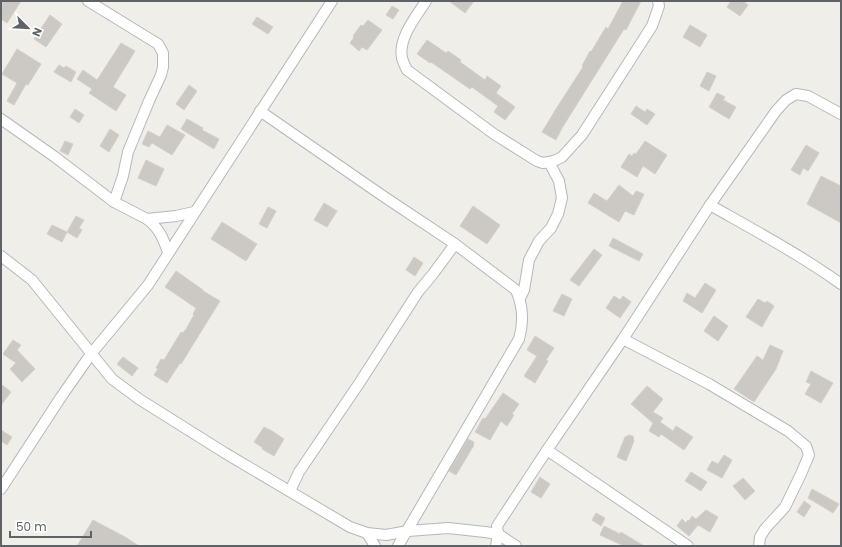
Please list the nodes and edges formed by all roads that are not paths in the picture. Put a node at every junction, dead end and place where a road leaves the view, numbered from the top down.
1 (88, 1) edge
2 (332, 1) edge
3 (426, 1) edge
4 (658, 1) edge
5 (260, 111) junction
6 (841, 114) edge
7 (1, 119) edge
8 (549, 162) junction
9 (114, 202) junction
10 (710, 205) junction
11 (194, 212) junction
12 (147, 219) junction
13 (455, 244) junction
14 (168, 252) junction
15 (1, 256) edge
16 (841, 284) edge
17 (520, 298) junction
18 (623, 339) junction
19 (91, 354) junction
20 (546, 450) junction
21 (1, 489) edge
22 (290, 491) junction
23 (408, 530) junction
24 (367, 533) junction
25 (498, 534) junction
26 (375, 546) edge
27 (398, 546) edge
28 (496, 546) edge
29 (516, 546) edge
30 (688, 546) edge
31 (759, 546) edge

1 - 9 street
2 - 5 street
3 - 8 street
4 - 8 street
5 - 11 street
5 - 13 street
6 - 10 street
7 - 9 street
8 - 17 street
9 - 12 street
10 - 16 street
10 - 18 street
11 - 12 street
11 - 14 street
12 - 14 street
13 - 17 street
13 - 22 street
14 - 19 street
15 - 19 street
17 - 23 street
18 - 20 street
18 - 31 street
19 - 21 street
19 - 22 street
20 - 25 street
20 - 30 street
22 - 24 street
23 - 24 street
23 - 25 street
23 - 27 street
24 - 26 street
25 - 28 street
25 - 29 street

